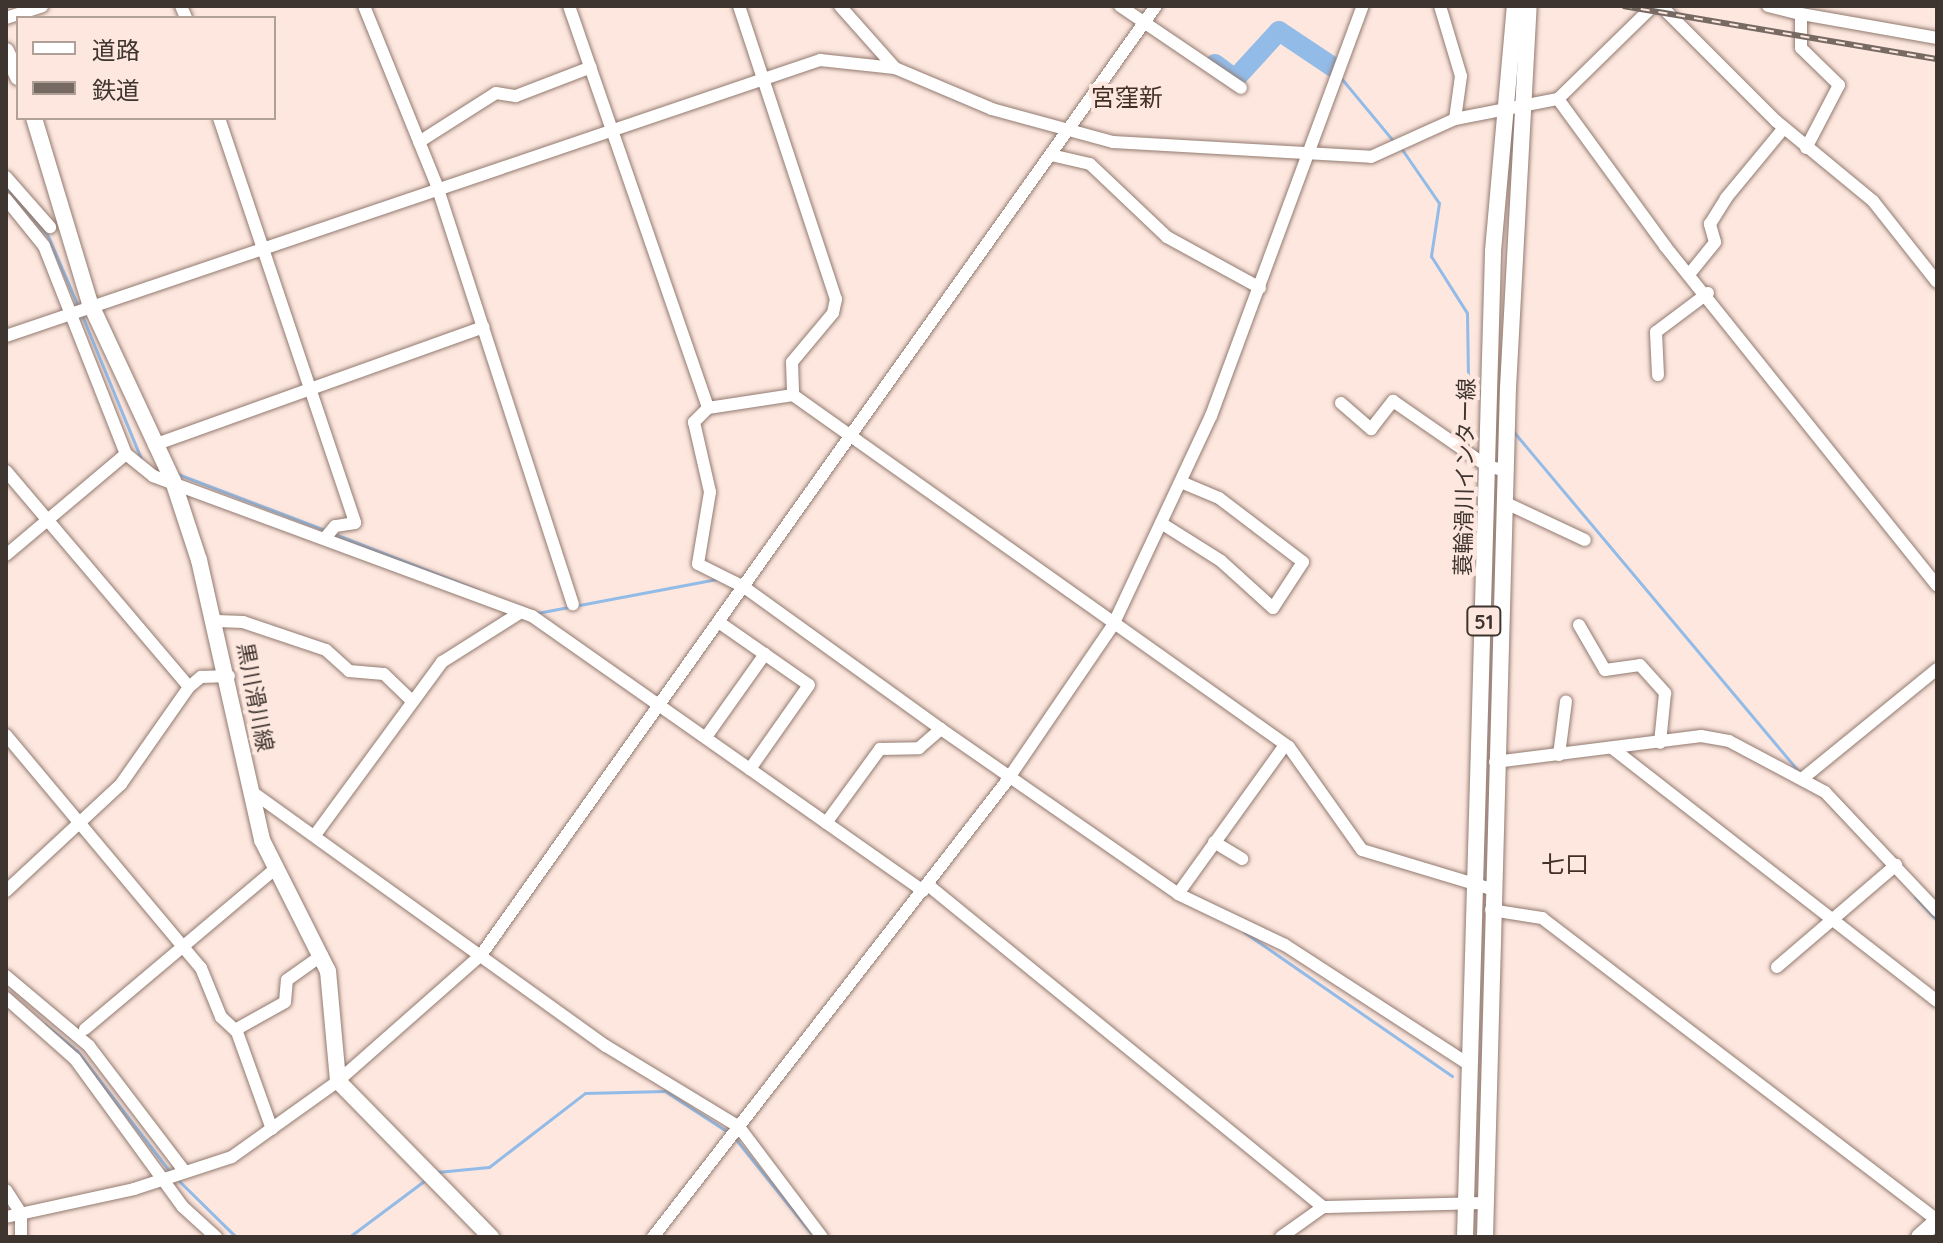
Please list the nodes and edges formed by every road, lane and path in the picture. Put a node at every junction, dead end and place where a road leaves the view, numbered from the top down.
1 (42, 6) edge
2 (364, 6) edge
3 (569, 6) edge
4 (739, 6) edge
5 (840, 6) edge
6 (1120, 6) edge
7 (1156, 6) edge
8 (1363, 6) edge
9 (1440, 6) edge
10 (1515, 6) edge
11 (1529, 6) edge
12 (1653, 6) edge
13 (1661, 6) edge
14 (1768, 6) edge
15 (1801, 14) junction
16 (6, 18) edge
17 (1144, 23) junction
18 (1937, 38) edge
19 (6, 51) edge
20 (591, 67) junction
21 (895, 68) junction
22 (16, 73) edge
23 (763, 74) junction
24 (1241, 88) dead end
25 (1558, 99) junction
26 (1513, 109) junction
27 (1455, 119) junction
28 (35, 120) edge
29 (220, 120) edge
30 (613, 126) junction
31 (1784, 128) junction
32 (1065, 134) junction
33 (419, 142) junction
34 (1806, 148) junction
35 (1051, 155) junction
36 (1310, 155) junction
37 (6, 177) edge
38 (437, 186) junction
39 (6, 199) edge
40 (50, 227) dead end
41 (262, 245) junction
42 (1691, 272) junction
43 (1937, 282) edge
44 (1260, 288) junction
45 (1708, 293) junction
46 (90, 303) junction
47 (67, 311) junction
48 (484, 327) junction
49 (6, 336) edge
50 (1658, 375) dead end
51 (312, 390) junction
52 (793, 395) junction
53 (1341, 403) dead end
54 (708, 408) junction
55 (852, 436) junction
56 (154, 445) junction
57 (126, 454) junction
58 (1487, 466) junction
59 (6, 471) edge
60 (1507, 471) junction
61 (173, 481) junction
62 (1181, 482) junction
63 (1506, 503) junction
64 (48, 518) junction
65 (1161, 523) junction
66 (326, 537) junction
67 (1585, 540) dead end
68 (6, 555) edge
69 (1937, 585) edge
70 (744, 587) junction
71 (573, 604) dead end
72 (521, 612) junction
73 (217, 621) junction
74 (720, 623) junction
75 (1113, 625) junction
76 (1579, 625) dead end
77 (765, 654) junction
78 (1937, 669) edge
79 (229, 676) junction
80 (189, 687) junction
81 (410, 699) junction
82 (1566, 701) dead end
83 (661, 705) junction
84 (941, 729) junction
85 (6, 735) edge
86 (706, 737) junction
87 (1660, 743) junction
88 (1285, 745) junction
89 (1612, 748) junction
90 (1559, 755) junction
91 (1495, 762) junction
92 (750, 769) junction
93 (1010, 775) junction
94 (1802, 779) junction
95 (251, 791) junction
96 (826, 823) junction
97 (84, 825) junction
98 (315, 835) junction
99 (1214, 842) junction
100 (1242, 859) dead end
101 (1896, 865) junction
102 (275, 869) junction
103 (926, 888) junction
104 (1484, 888) junction
105 (6, 891) edge
106 (1178, 894) junction
107 (1491, 910) junction
108 (1937, 911) edge
109 (1830, 921) junction
110 (184, 947) junction
111 (322, 955) junction
112 (481, 955) junction
113 (1777, 967) dead end
114 (6, 976) edge
115 (6, 998) edge
116 (1937, 1001) edge
117 (85, 1029) dead end
118 (235, 1030) junction
119 (1470, 1065) junction
120 (338, 1081) junction
121 (739, 1127) junction
122 (272, 1129) junction
123 (185, 1172) junction
124 (166, 1177) junction
125 (6, 1190) edge
126 (1467, 1199) junction
127 (1487, 1203) junction
128 (1323, 1207) junction
129 (21, 1213) junction
130 (6, 1217) edge
131 (1937, 1220) edge
132 (21, 1237) edge
133 (216, 1237) edge
134 (491, 1237) edge
135 (653, 1237) edge
136 (822, 1237) edge
137 (1281, 1237) edge
138 (1465, 1237) edge
139 (1485, 1237) edge
140 (1919, 1237) edge

1 - 16 street
2 - 33 street
3 - 20 street
4 - 23 street
5 - 21 street
6 - 17 street
7 - 17 street
8 - 36 street
9 - 27 street
10 - 26 main road, 蓑輪滑川インター線 / 51
11 - 26 main road, 蓑輪滑川インター線 / 51
12 - 25 street
13 - 31 street
14 - 15 street
15 - 18 street
15 - 34 street
17 - 24 street
17 - 32 street
19 - 22 main road
20 - 30 street
20 - 33 street
21 - 23 street
21 - 32 street
23 - 30 street
23 - 52 street
25 - 26 street
25 - 42 street
26 - 27 street
26 - 58 main road, 蓑輪滑川インター線 / 51
26 - 60 main road, 蓑輪滑川インター線 / 51
27 - 36 street
28 - 46 main road, 黒川滑川線
29 - 41 street
30 - 38 street
30 - 54 street
31 - 34 street
31 - 42 street
32 - 35 street
32 - 36 street
33 - 38 street
34 - 43 street
35 - 44 street
35 - 55 street
36 - 44 street
37 - 40 street
38 - 41 street
38 - 48 street
39 - 47 street
41 - 46 street
41 - 51 street
42 - 45 street
44 - 62 street
45 - 50 street
45 - 69 street
46 - 47 street
46 - 56 main road, 黒川滑川線
47 - 49 street
47 - 57 street
48 - 51 street
48 - 71 street
51 - 56 street
51 - 66 street
52 - 54 street
52 - 55 street
53 - 58 street
54 - 70 street
55 - 70 street
55 - 75 street
56 - 61 main road, 黒川滑川線
57 - 61 street
57 - 64 street
58 - 60 street
58 - 104 main road, 蓑輪滑川インター線 / 51
59 - 64 street
60 - 63 main road, 蓑輪滑川インター線 / 51
61 - 66 street
61 - 73 main road, 黒川滑川線
62 - 65 street
62 - 65 street
63 - 67 street
63 - 91 main road, 蓑輪滑川インター線 / 51
64 - 68 street
64 - 80 street
65 - 75 street
66 - 72 street
70 - 74 street
70 - 84 street
72 - 81 street
72 - 83 street
73 - 79 main road, 黒川滑川線
73 - 81 street
74 - 77 street
74 - 83 street
75 - 88 street
75 - 93 street
76 - 87 street
77 - 86 street
77 - 92 street
78 - 94 street
79 - 80 street
79 - 95 main road, 黒川滑川線
80 - 97 street
81 - 98 street
82 - 90 street
83 - 86 street
83 - 112 street
84 - 93 street
84 - 96 street
85 - 97 street
86 - 92 street
87 - 89 street
87 - 94 street
88 - 99 street
88 - 104 street
89 - 90 street
89 - 109 street
90 - 91 street
91 - 104 main road, 蓑輪滑川インター線 / 51
92 - 96 street
93 - 103 street
93 - 106 street
94 - 101 street
95 - 98 street
95 - 102 main road, 黒川滑川線
96 - 103 street
97 - 105 street
97 - 110 street
98 - 112 street
99 - 100 street
99 - 106 street
101 - 108 street
101 - 109 street
102 - 110 street
102 - 111 main road, 黒川滑川線
103 - 121 street
103 - 128 street
104 - 107 main road, 蓑輪滑川インター線 / 51
104 - 119 main road, 蓑輪滑川インター線 / 51
106 - 119 street
107 - 127 main road, 蓑輪滑川インター線 / 51
107 - 131 street
109 - 113 street
109 - 116 street
110 - 117 street
110 - 118 street
111 - 118 street
111 - 120 main road, 黒川滑川線
112 - 120 street
112 - 121 street
114 - 123 street
115 - 124 street
118 - 122 street
119 - 126 main road, 蓑輪滑川インター線 / 51
120 - 122 street
120 - 134 main road
121 - 135 street
121 - 136 street
122 - 123 street
123 - 124 street
124 - 129 street
124 - 133 street
125 - 129 street
126 - 127 street
126 - 128 street
126 - 138 main road, 蓑輪滑川インター線 / 51
127 - 139 main road, 蓑輪滑川インター線 / 51
128 - 137 street
129 - 130 street
129 - 132 street
131 - 140 main road

